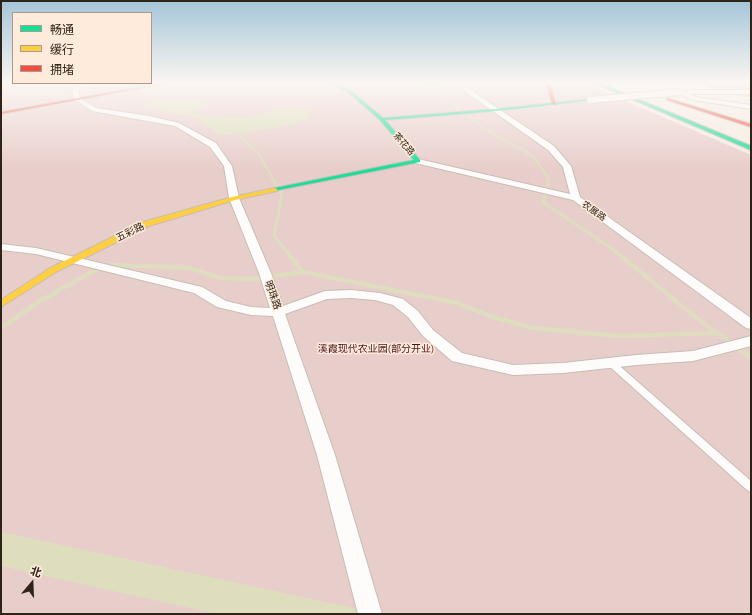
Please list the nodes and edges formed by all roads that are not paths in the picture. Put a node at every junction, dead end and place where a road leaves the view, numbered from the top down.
1 (106, 112) edge
2 (373, 112) edge
3 (477, 112) edge
4 (498, 112) edge
5 (662, 112) edge
6 (664, 112) edge
7 (685, 112) edge
8 (705, 112) edge
9 (382, 119) junction
10 (751, 126) edge
11 (751, 138) edge
12 (751, 148) edge
13 (751, 154) edge
14 (418, 161) junction
15 (234, 198) junction
16 (576, 198) junction
17 (1, 247) edge
18 (71, 261) junction
19 (1, 304) edge
20 (279, 312) junction
21 (751, 324) edge
22 (746, 342) edge
23 (611, 363) junction
24 (751, 486) edge
25 (370, 614) edge

1 - 15 street, 明珠路
2 - 9 main road, 茶花路
3 - 9 main road
4 - 16 street, 农展路
5 - 13 main road
6 - 12 main road
7 - 11 main road
8 - 10 main road
9 - 14 main road, 茶花路
14 - 15 main road, 五彩路
14 - 16 street
15 - 18 main road, 五彩路
15 - 20 street, 明珠路
16 - 21 street, 农展路
17 - 18 street
18 - 19 main road, 五彩路
18 - 20 street
20 - 23 street
20 - 25 street, 明珠路
22 - 23 street
23 - 24 lane

